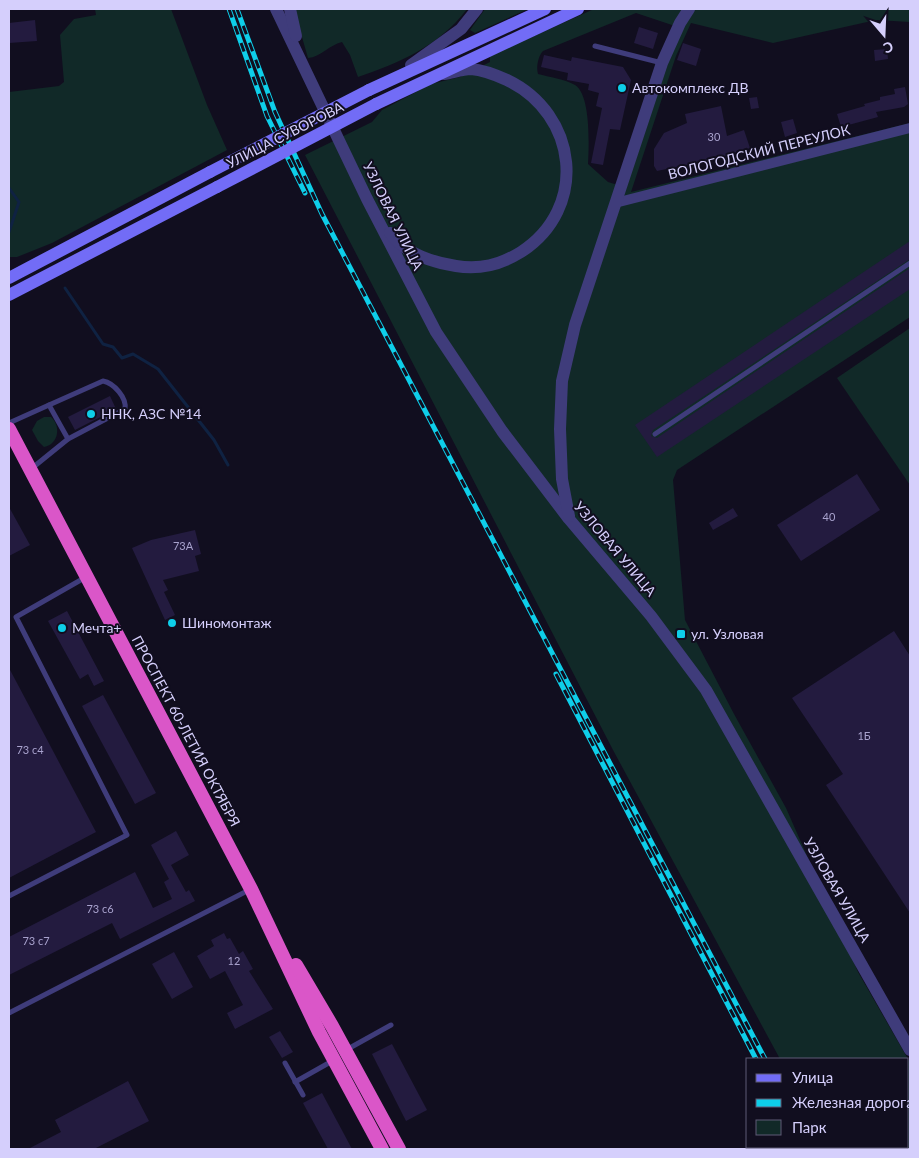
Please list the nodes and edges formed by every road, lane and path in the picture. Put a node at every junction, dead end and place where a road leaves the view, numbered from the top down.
1 (276, 9) edge
2 (290, 9) edge
3 (476, 9) edge
4 (546, 9) edge
5 (578, 9) edge
6 (689, 9) edge
7 (595, 46) dead end
8 (662, 63) junction
9 (304, 65) junction
10 (432, 77) junction
11 (369, 90) junction
12 (910, 128) edge
13 (366, 200) junction
14 (615, 203) junction
15 (60, 250) junction
16 (435, 263) junction
17 (910, 264) edge
18 (9, 268) edge
19 (9, 278) edge
20 (410, 284) junction
21 (9, 295) edge
22 (49, 405) junction
23 (9, 424) edge
24 (9, 429) edge
25 (655, 434) dead end
26 (68, 439) junction
27 (9, 444) edge
28 (27, 463) junction
29 (570, 519) junction
30 (87, 577) junction
31 (251, 889) junction
32 (9, 896) edge
33 (9, 1013) edge
34 (391, 1025) dead end
35 (345, 1050) junction
36 (910, 1050) edge
37 (334, 1060) junction
38 (285, 1063) dead end
39 (295, 1082) junction
40 (303, 1096) dead end
41 (382, 1149) edge
42 (399, 1149) edge

1 - 9 street
2 - 9 street
3 - 11 street
4 - 11 main road, УЛИЦА СУВОРОВА
5 - 10 main road, УЛИЦА СУВОРОВА
6 - 8 street
7 - 8 lane
8 - 14 street
9 - 13 street, УЗЛОВАЯ УЛИЦА
10 - 16 street
10 - 21 main road, УЛИЦА СУВОРОВА, bridge
11 - 15 main road, УЛИЦА СУВОРОВА, bridge
12 - 14 street, ВОЛОГОДСКИЙ ПЕРЕУЛОК
13 - 16 street
13 - 20 street, УЗЛОВАЯ УЛИЦА
14 - 29 street
15 - 18 main road
15 - 19 main road, УЛИЦА СУВОРОВА
16 - 20 street
17 - 25 lane
20 - 29 street, УЗЛОВАЯ УЛИЦА
22 - 23 lane
22 - 26 lane
22 - 26 lane
24 - 28 highway, ПРОСПЕКТ 60-ЛЕТИЯ ОКТЯБРЯ
26 - 28 lane
27 - 28 main road
28 - 30 highway, ПРОСПЕКТ 60-ЛЕТИЯ ОКТЯБРЯ
29 - 36 street, УЗЛОВАЯ УЛИЦА
30 - 31 highway, ПРОСПЕКТ 60-ЛЕТИЯ ОКТЯБРЯ
30 - 32 lane
31 - 33 lane
31 - 35 highway, ПРОСПЕКТ 60-ЛЕТИЯ ОКТЯБРЯ
31 - 37 highway, ПРОСПЕКТ 60-ЛЕТИЯ ОКТЯБРЯ
34 - 35 lane
35 - 42 highway, ПРОСПЕКТ 60-ЛЕТИЯ ОКТЯБРЯ
37 - 39 lane
37 - 41 highway, ПРОСПЕКТ 60-ЛЕТИЯ ОКТЯБРЯ
38 - 39 lane
39 - 40 lane

